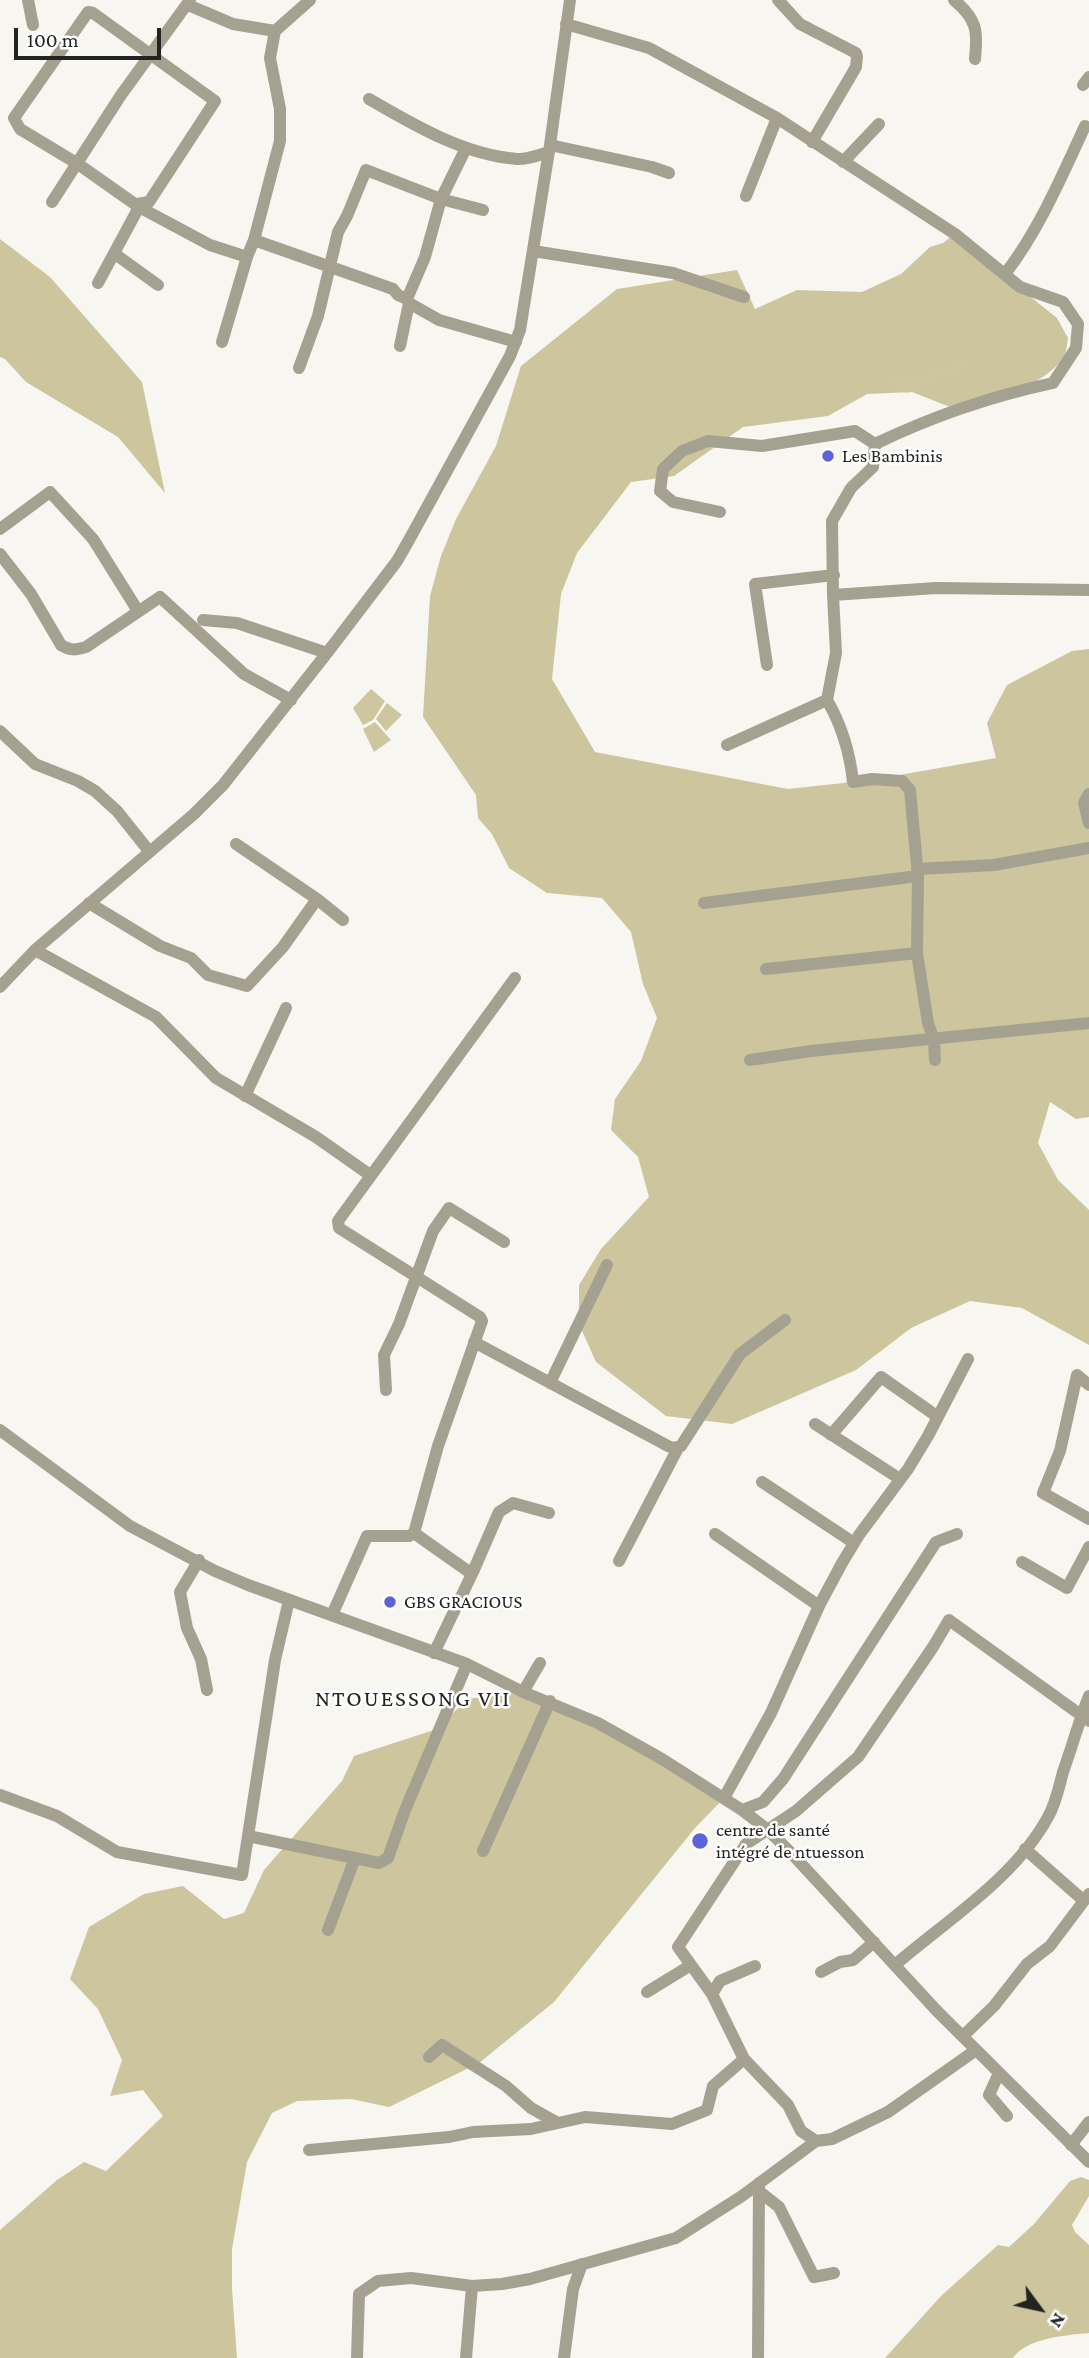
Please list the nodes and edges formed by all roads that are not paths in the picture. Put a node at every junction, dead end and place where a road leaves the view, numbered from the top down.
1 (28, 0) edge
2 (310, 0) edge
3 (570, 0) edge
4 (778, 0) edge
5 (954, 0) edge
6 (189, 3) edge
7 (33, 24) dead end
8 (566, 24) junction
9 (275, 31) junction
10 (150, 54) junction
11 (975, 59) dead end
12 (369, 99) dead end
13 (777, 118) junction
14 (879, 124) dead end
15 (1085, 126) dead end
16 (812, 142) junction
17 (466, 148) junction
18 (549, 148) junction
19 (843, 162) junction
20 (78, 164) junction
21 (668, 173) dead end
22 (746, 196) dead end
23 (441, 199) junction
24 (52, 202) dead end
25 (138, 206) junction
26 (483, 210) dead end
27 (254, 240) junction
28 (533, 251) junction
29 (115, 254) junction
30 (247, 257) junction
31 (331, 267) junction
32 (1004, 274) junction
33 (98, 283) dead end
34 (158, 285) dead end
35 (744, 297) dead end
36 (408, 301) junction
37 (222, 342) dead end
38 (516, 342) junction
39 (400, 346) dead end
40 (299, 368) dead end
41 (875, 444) junction
42 (720, 512) dead end
43 (0, 529) edge
44 (0, 554) edge
45 (834, 575) junction
46 (1089, 590) edge
47 (833, 595) junction
48 (138, 611) junction
49 (203, 620) dead end
50 (327, 653) junction
51 (767, 664) dead end
52 (827, 700) junction
53 (290, 701) junction
54 (0, 731) edge
55 (727, 745) dead end
56 (1089, 794) edge
57 (1089, 823) edge
58 (236, 844) dead end
59 (1089, 848) edge
60 (149, 850) junction
61 (918, 873) junction
62 (317, 899) junction
63 (89, 903) junction
64 (704, 903) dead end
65 (342, 920) dead end
66 (35, 950) junction
67 (917, 953) junction
68 (766, 969) dead end
69 (515, 978) dead end
70 (0, 987) edge
71 (286, 1008) dead end
72 (1089, 1023) edge
73 (933, 1040) junction
74 (750, 1060) dead end
75 (935, 1060) dead end
76 (246, 1096) junction
77 (370, 1175) junction
78 (504, 1242) dead end
79 (607, 1265) dead end
80 (415, 1276) junction
81 (785, 1320) dead end
82 (474, 1342) junction
83 (968, 1359) dead end
84 (550, 1383) junction
85 (1089, 1385) edge
86 (386, 1390) dead end
87 (938, 1417) junction
88 (815, 1424) dead end
89 (0, 1430) edge
90 (831, 1435) junction
91 (678, 1448) junction
92 (900, 1479) junction
93 (762, 1482) dead end
94 (550, 1513) dead end
95 (1089, 1519) edge
96 (414, 1533) junction
97 (715, 1534) dead end
98 (957, 1534) dead end
99 (854, 1543) junction
100 (1089, 1547) edge
101 (198, 1561) junction
102 (619, 1561) dead end
103 (1022, 1562) dead end
104 (472, 1574) junction
105 (289, 1600) junction
106 (819, 1606) junction
107 (332, 1615) junction
108 (434, 1653) junction
109 (540, 1663) dead end
110 (467, 1664) junction
111 (207, 1690) dead end
112 (523, 1692) junction
113 (1089, 1696) edge
114 (550, 1701) junction
115 (1085, 1719) edge
116 (0, 1795) edge
117 (724, 1798) junction
118 (743, 1810) junction
119 (768, 1830) junction
120 (248, 1836) junction
121 (1025, 1849) junction
122 (483, 1851) dead end
123 (355, 1858) junction
124 (1086, 1897) edge
125 (328, 1930) dead end
126 (874, 1942) junction
127 (691, 1965) junction
128 (895, 1965) junction
129 (755, 1966) dead end
130 (821, 1972) dead end
131 (647, 1992) dead end
132 (712, 1994) junction
133 (963, 2036) junction
134 (976, 2050) junction
135 (429, 2057) dead end
136 (744, 2059) junction
137 (999, 2073) junction
138 (1007, 2116) dead end
139 (556, 2122) junction
140 (1089, 2122) edge
141 (816, 2141) junction
142 (1071, 2144) junction
143 (309, 2150) dead end
144 (1089, 2162) edge
145 (760, 2187) junction
146 (582, 2264) junction
147 (834, 2273) dead end
148 (472, 2286) junction
149 (357, 2358) edge
150 (466, 2358) edge
151 (564, 2358) edge
152 (758, 2358) edge

1 - 7 street
2 - 9 street
3 - 8 street
4 - 16 street
5 - 11 street
6 - 9 street
6 - 10 street
8 - 13 street
8 - 18 street
9 - 27 street
10 - 20 street
10 - 20 street
10 - 25 street
12 - 17 street
13 - 16 street
13 - 22 street
14 - 19 street
15 - 32 street
16 - 19 street
17 - 18 street
17 - 23 street
18 - 21 street
18 - 28 street
19 - 32 street
20 - 24 street
20 - 25 street
23 - 26 street
23 - 31 street
23 - 36 street
25 - 29 street
25 - 30 street
27 - 30 street
27 - 31 street
28 - 35 street
28 - 38 street
29 - 33 street
29 - 34 street
30 - 37 street
31 - 36 street
31 - 40 street
32 - 41 street
36 - 38 street
36 - 39 street
38 - 50 street
41 - 42 street
41 - 45 street
43 - 48 street
44 - 48 street
45 - 47 street
45 - 51 street
46 - 47 street
47 - 52 street
48 - 53 street
49 - 50 street
50 - 53 street
52 - 55 street
52 - 61 street
53 - 60 street
54 - 60 street
56 - 57 street
58 - 62 street
59 - 61 street
60 - 63 street
61 - 64 street
61 - 67 street
62 - 63 street
62 - 65 street
63 - 66 street
66 - 70 street
66 - 76 street
67 - 68 street
67 - 73 street
69 - 77 street
71 - 76 street
72 - 73 street
73 - 74 street
73 - 75 street
76 - 77 street
77 - 80 street
78 - 80 street
79 - 84 street
80 - 82 street
80 - 86 street
81 - 91 street
82 - 84 street
82 - 96 street
83 - 87 street
84 - 91 street
85 - 95 street
87 - 90 street
87 - 92 street
88 - 90 street
89 - 101 street
90 - 92 street
91 - 102 street
92 - 99 street
93 - 99 street
94 - 104 street
96 - 104 street
96 - 107 street
97 - 106 street
98 - 118 street
99 - 106 street
100 - 103 street
101 - 105 street
101 - 111 street
104 - 108 street
105 - 107 street
105 - 120 street
106 - 117 street
107 - 108 street
108 - 110 street
109 - 112 street
110 - 112 street
110 - 123 street
112 - 114 street
113 - 115 street
114 - 117 street
114 - 122 street
115 - 119 street
115 - 121 street
116 - 120 street
117 - 118 street
118 - 119 street
119 - 126 street
119 - 127 street
120 - 123 street
121 - 124 street
121 - 128 street
123 - 125 street
124 - 133 street
126 - 128 street
126 - 130 street
127 - 131 street
127 - 132 street
128 - 133 street
129 - 132 street
132 - 136 street
133 - 134 street
134 - 137 street
134 - 141 street
135 - 139 street
136 - 139 street
136 - 141 street
137 - 138 street
137 - 142 street
139 - 143 street
140 - 142 street
141 - 145 street
142 - 144 street
145 - 146 street
145 - 147 street
145 - 152 street
146 - 148 street
146 - 151 street
148 - 149 street
148 - 150 street

